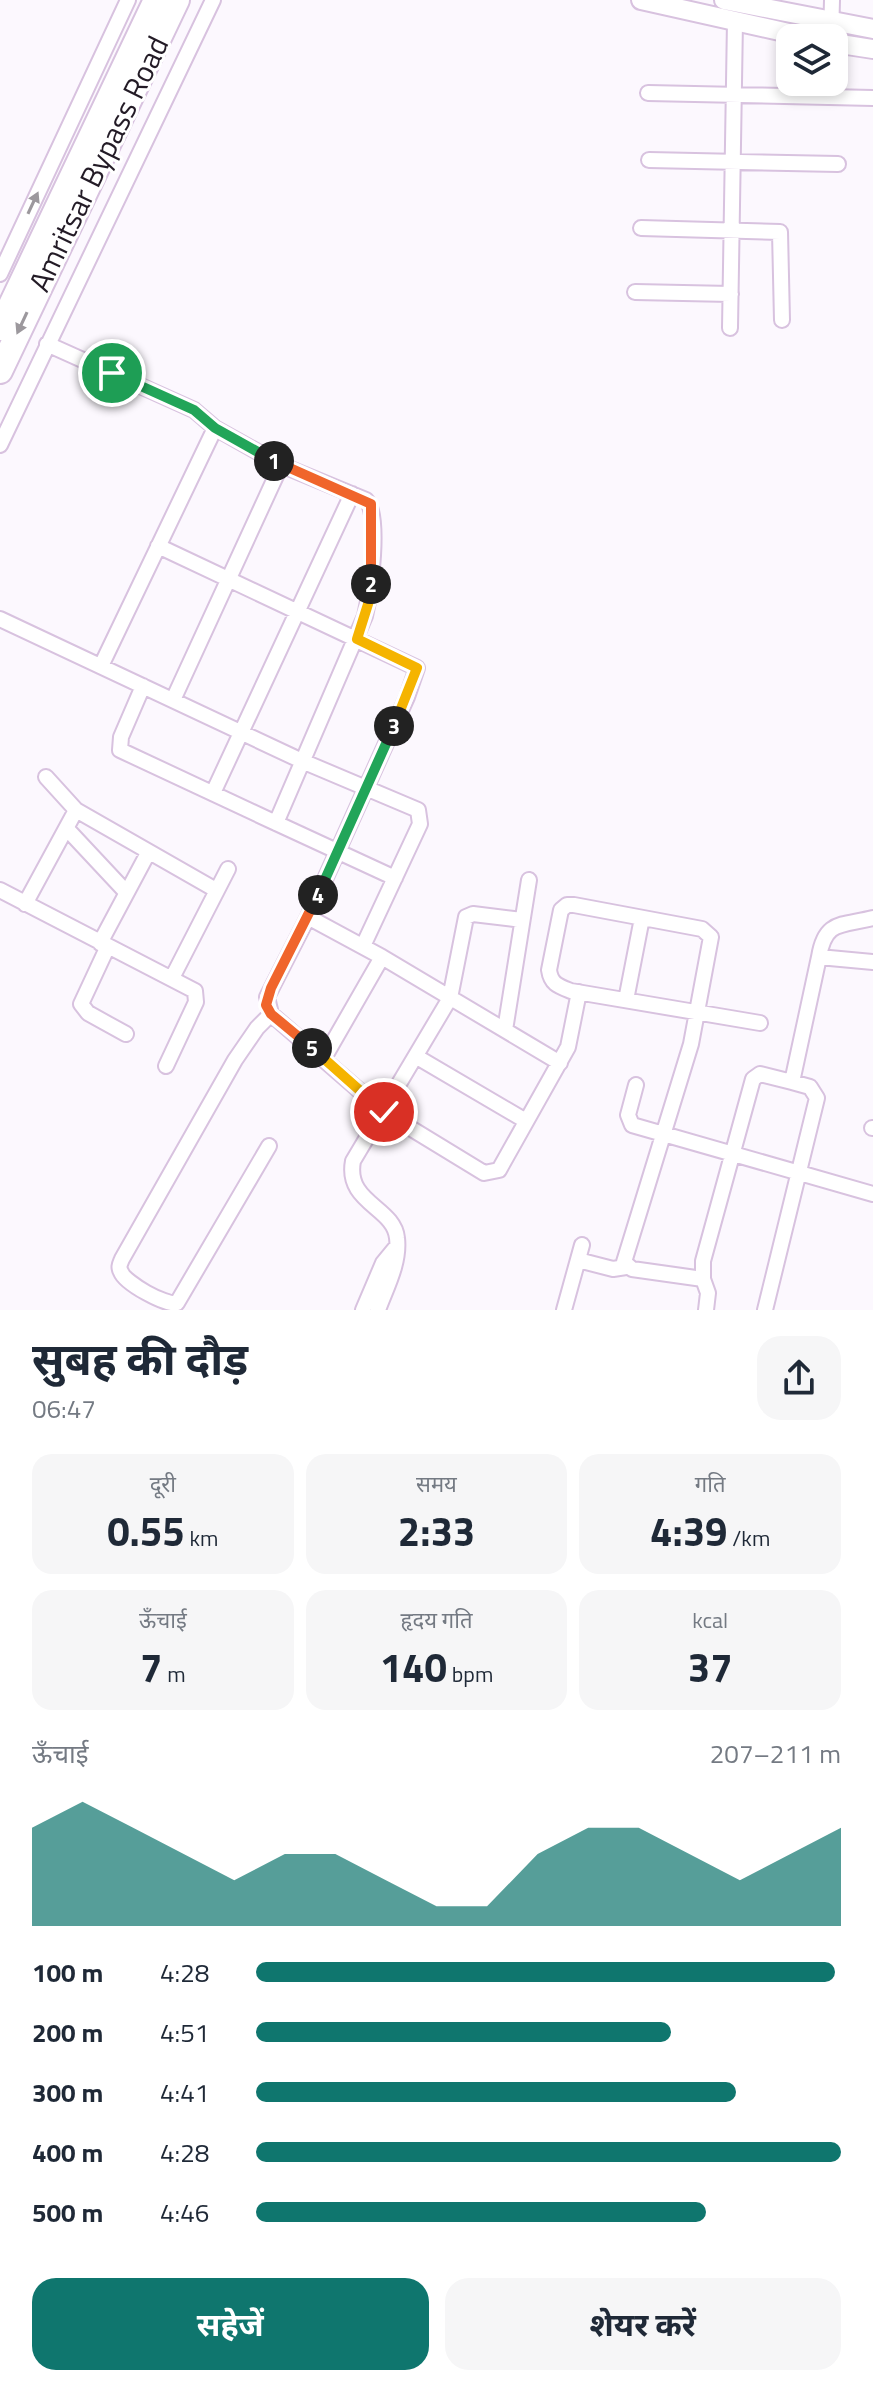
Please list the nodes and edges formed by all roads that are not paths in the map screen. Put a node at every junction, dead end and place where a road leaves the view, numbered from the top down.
1 (128, 0) edge
2 (156, 0) edge
3 (177, 0) edge
4 (213, 0) edge
5 (641, 0) edge
6 (724, 0) edge
7 (832, 0) edge
8 (735, 21) junction
9 (798, 24) edge
10 (832, 24) edge
11 (873, 29) edge
12 (776, 30) edge
13 (848, 33) edge
14 (848, 40) edge
15 (873, 49) edge
16 (648, 93) dead end
17 (733, 94) junction
18 (873, 98) edge
19 (649, 160) dead end
20 (732, 161) junction
21 (838, 164) dead end
22 (641, 228) dead end
23 (732, 230) junction
24 (0, 274) edge
25 (635, 292) dead end
26 (731, 294) junction
27 (782, 320) dead end
28 (0, 328) edge
29 (730, 328) dead end
30 (47, 344) junction
31 (0, 371) edge
32 (215, 428) junction
33 (0, 445) edge
34 (281, 465) junction
35 (352, 494) junction
36 (158, 546) junction
37 (230, 581) junction
38 (297, 611) junction
39 (0, 619) edge
40 (357, 639) junction
41 (101, 666) junction
42 (143, 686) junction
43 (173, 700) junction
44 (241, 732) junction
45 (302, 761) junction
46 (46, 777) dead end
47 (367, 788) junction
48 (213, 793) junction
49 (76, 810) junction
50 (276, 823) junction
51 (68, 830) junction
52 (338, 852) junction
53 (148, 853) junction
54 (228, 869) dead end
55 (395, 878) junction
56 (529, 880) dead end
57 (0, 890) edge
58 (216, 890) junction
59 (126, 892) junction
60 (25, 904) junction
61 (308, 917) junction
62 (642, 918) junction
63 (873, 918) edge
64 (522, 920) junction
65 (104, 944) junction
66 (363, 946) junction
67 (382, 957) junction
68 (819, 957) junction
69 (873, 962) edge
70 (172, 978) junction
71 (579, 992) junction
72 (450, 998) junction
73 (626, 1000) junction
74 (699, 1012) junction
75 (271, 1014) junction
76 (760, 1023) dead end
77 (505, 1030) junction
78 (126, 1034) dead end
79 (417, 1057) junction
80 (324, 1058) junction
81 (560, 1063) junction
82 (166, 1066) dead end
83 (792, 1082) junction
84 (636, 1085) dead end
85 (384, 1112) junction
86 (526, 1121) junction
87 (662, 1135) junction
88 (269, 1146) dead end
89 (731, 1155) junction
90 (798, 1174) junction
91 (873, 1194) edge
92 (582, 1245) dead end
93 (397, 1246) junction
94 (578, 1260) junction
95 (626, 1267) junction
96 (703, 1279) junction
97 (363, 1310) edge
98 (378, 1310) edge
99 (564, 1310) edge
100 (706, 1310) edge
101 (765, 1310) edge

24 -> 1 street
2 - 28 highway, Amritsar Bypass Road
3 -> 31 highway, Amritsar Bypass Road
4 - 30 street
5 - 8 street
6 - 9 street
7 - 10 street
8 - 12 street
8 - 17 street
11 - 13 street
14 - 15 street
16 - 17 street
17 - 18 street
17 - 20 street
19 - 20 street
20 - 21 street
20 - 23 street
22 - 23 street
23 - 26 street
23 - 27 street
25 - 26 street
26 - 29 street
30 - 32 street
30 - 33 street
32 - 34 street
32 - 36 street
34 - 35 street
34 - 37 street
35 - 38 street
35 - 40 street
36 - 37 street
36 - 41 street
37 - 38 street
37 - 43 street
38 - 40 street
38 - 44 street
39 - 41 street
40 - 45 street
40 - 47 street
41 - 42 street
42 - 43 street
42 - 48 street
43 - 44 street
44 - 45 street
44 - 48 street
45 - 47 street
45 - 50 street
46 - 49 street
47 - 52 street
47 - 55 street
48 - 50 street
49 - 51 street
49 - 53 street
50 - 52 street
51 - 59 street
51 - 60 street
52 - 55 street
52 - 61 street
53 - 58 street
53 - 59 street
54 - 58 street
55 - 66 street
56 - 64 street
57 - 60 street
58 - 70 street
59 - 65 street
60 - 65 street
61 - 66 street
61 - 75 street
62 - 71 street
62 - 73 street
62 - 74 street
63 - 68 street
64 - 72 street
64 - 77 street
65 - 70 street
65 - 78 street
66 - 67 street
67 - 72 street
67 - 80 street
68 - 69 street
68 - 83 street
70 - 82 street
71 - 73 street
71 - 81 street
72 - 77 street
72 - 79 street
73 - 74 street
74 - 76 street
74 - 87 street
75 - 80 street
75 - 88 street
77 - 81 street
79 - 85 street
79 - 86 street
80 - 85 street
81 - 86 street
83 - 89 street
83 - 90 street
84 - 87 street
85 - 86 street
85 - 93 street
87 - 89 street
87 - 95 street
89 - 90 street
89 - 96 street
90 - 91 street
90 - 101 street
92 - 94 street
93 - 97 street
93 - 98 street
94 - 95 street
94 - 99 street
95 - 96 street
96 - 100 street

